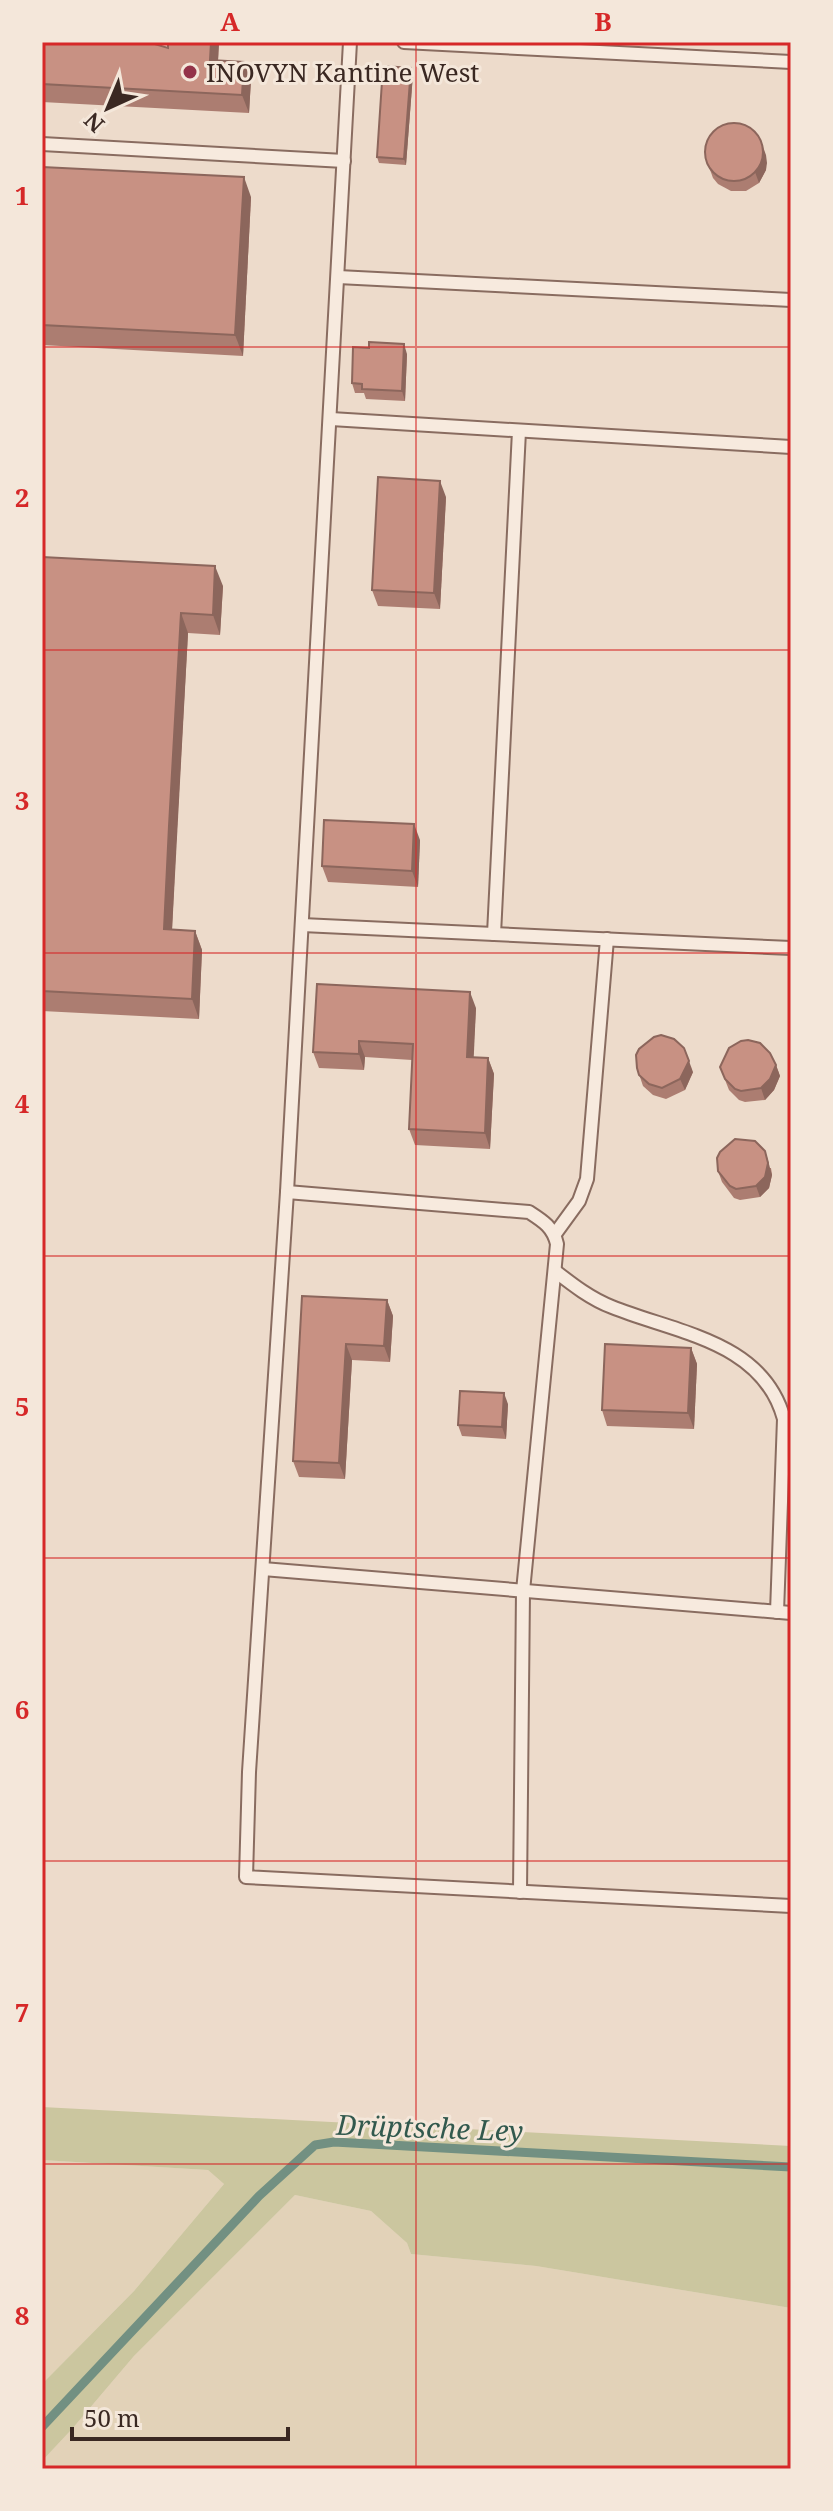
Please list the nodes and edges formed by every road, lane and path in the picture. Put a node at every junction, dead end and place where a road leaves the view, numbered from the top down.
1 (350, 42) edge
2 (404, 42) edge
3 (791, 62) edge
4 (42, 144) edge
5 (344, 161) junction
6 (338, 277) junction
7 (791, 300) edge
8 (331, 419) junction
9 (519, 431) junction
10 (791, 447) edge
11 (302, 925) junction
12 (494, 934) junction
13 (607, 939) junction
14 (791, 948) edge
15 (287, 1192) junction
16 (555, 1234) junction
17 (555, 1271) junction
18 (263, 1569) junction
19 (523, 1591) junction
20 (777, 1612) junction
21 (791, 1613) edge
22 (520, 1892) junction
23 (791, 1906) edge

1 - 5 lane
2 - 3 lane
4 - 5 lane
5 - 6 lane
6 - 7 lane
6 - 8 lane
8 - 9 lane
8 - 11 lane
9 - 10 lane
9 - 12 lane
11 - 12 lane
11 - 15 lane
12 - 13 lane
13 - 14 lane
13 - 16 lane
15 - 16 lane
15 - 18 lane
16 - 17 lane
17 - 19 lane
17 - 20 lane
18 - 19 lane
18 - 22 lane
19 - 20 lane
19 - 22 lane
20 - 21 lane
22 - 23 lane

